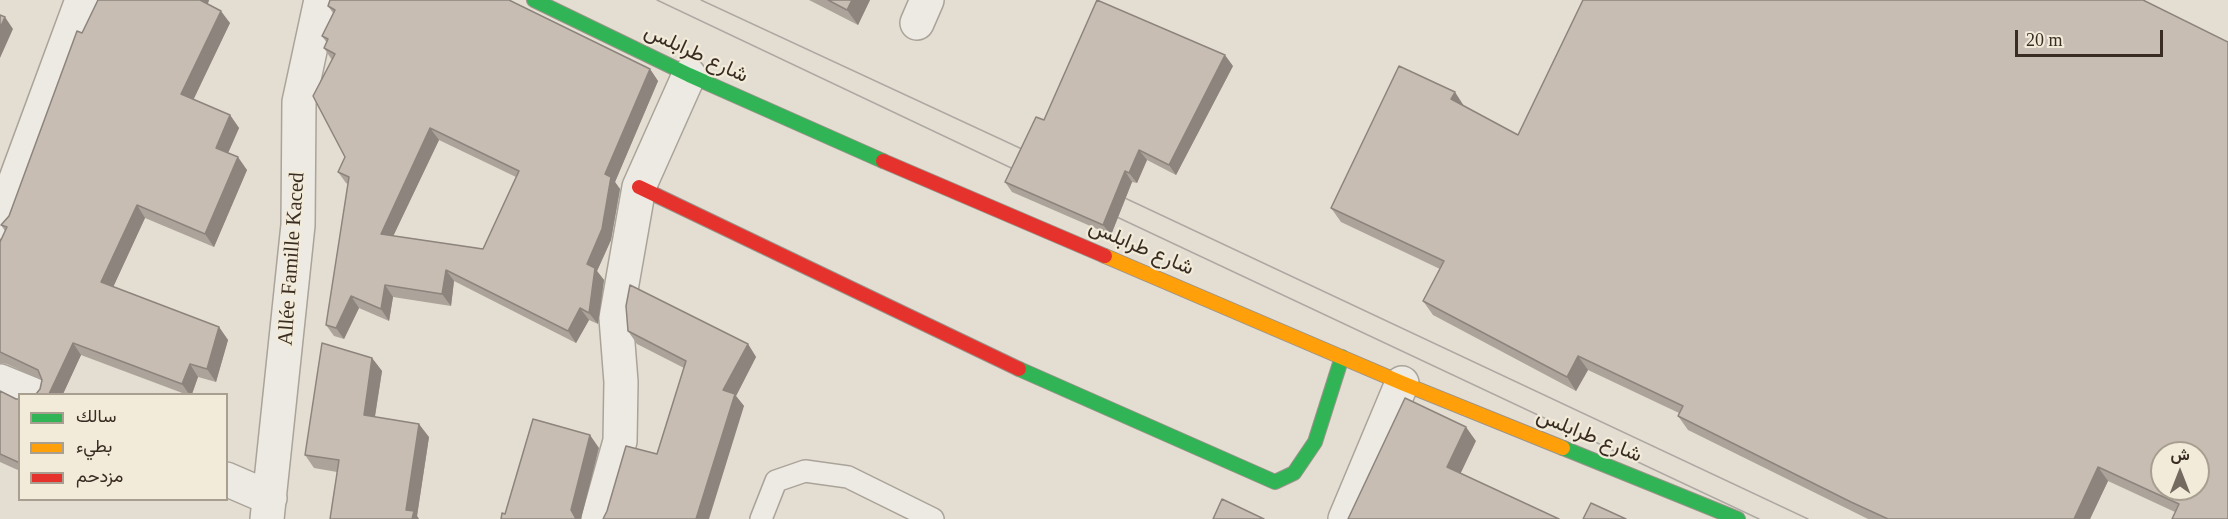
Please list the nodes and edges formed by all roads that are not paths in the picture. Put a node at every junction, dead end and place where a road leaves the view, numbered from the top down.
1 (82, 0) edge
2 (321, 0) edge
3 (534, 0) edge
4 (689, 75) junction
5 (639, 187) junction
6 (0, 222) edge
7 (1342, 357) junction
8 (0, 381) edge
9 (1401, 383) junction
10 (30, 393) edge
11 (228, 480) edge
12 (268, 508) edge
13 (1734, 518) edge
14 (598, 519) edge
15 (761, 519) edge
16 (933, 519) edge
17 (1345, 519) edge

1 - 6 street
2 - 12 street, Allée Famille Kaced
3 - 4 main road, شارع طرابلس
4 - 5 street
4 - 7 main road, شارع طرابلس
5 - 7 main road
5 - 14 street
7 - 9 main road, شارع طرابلس
8 - 10 street
9 - 13 main road, شارع طرابلس
9 - 17 street
11 - 12 street
15 - 16 lane

